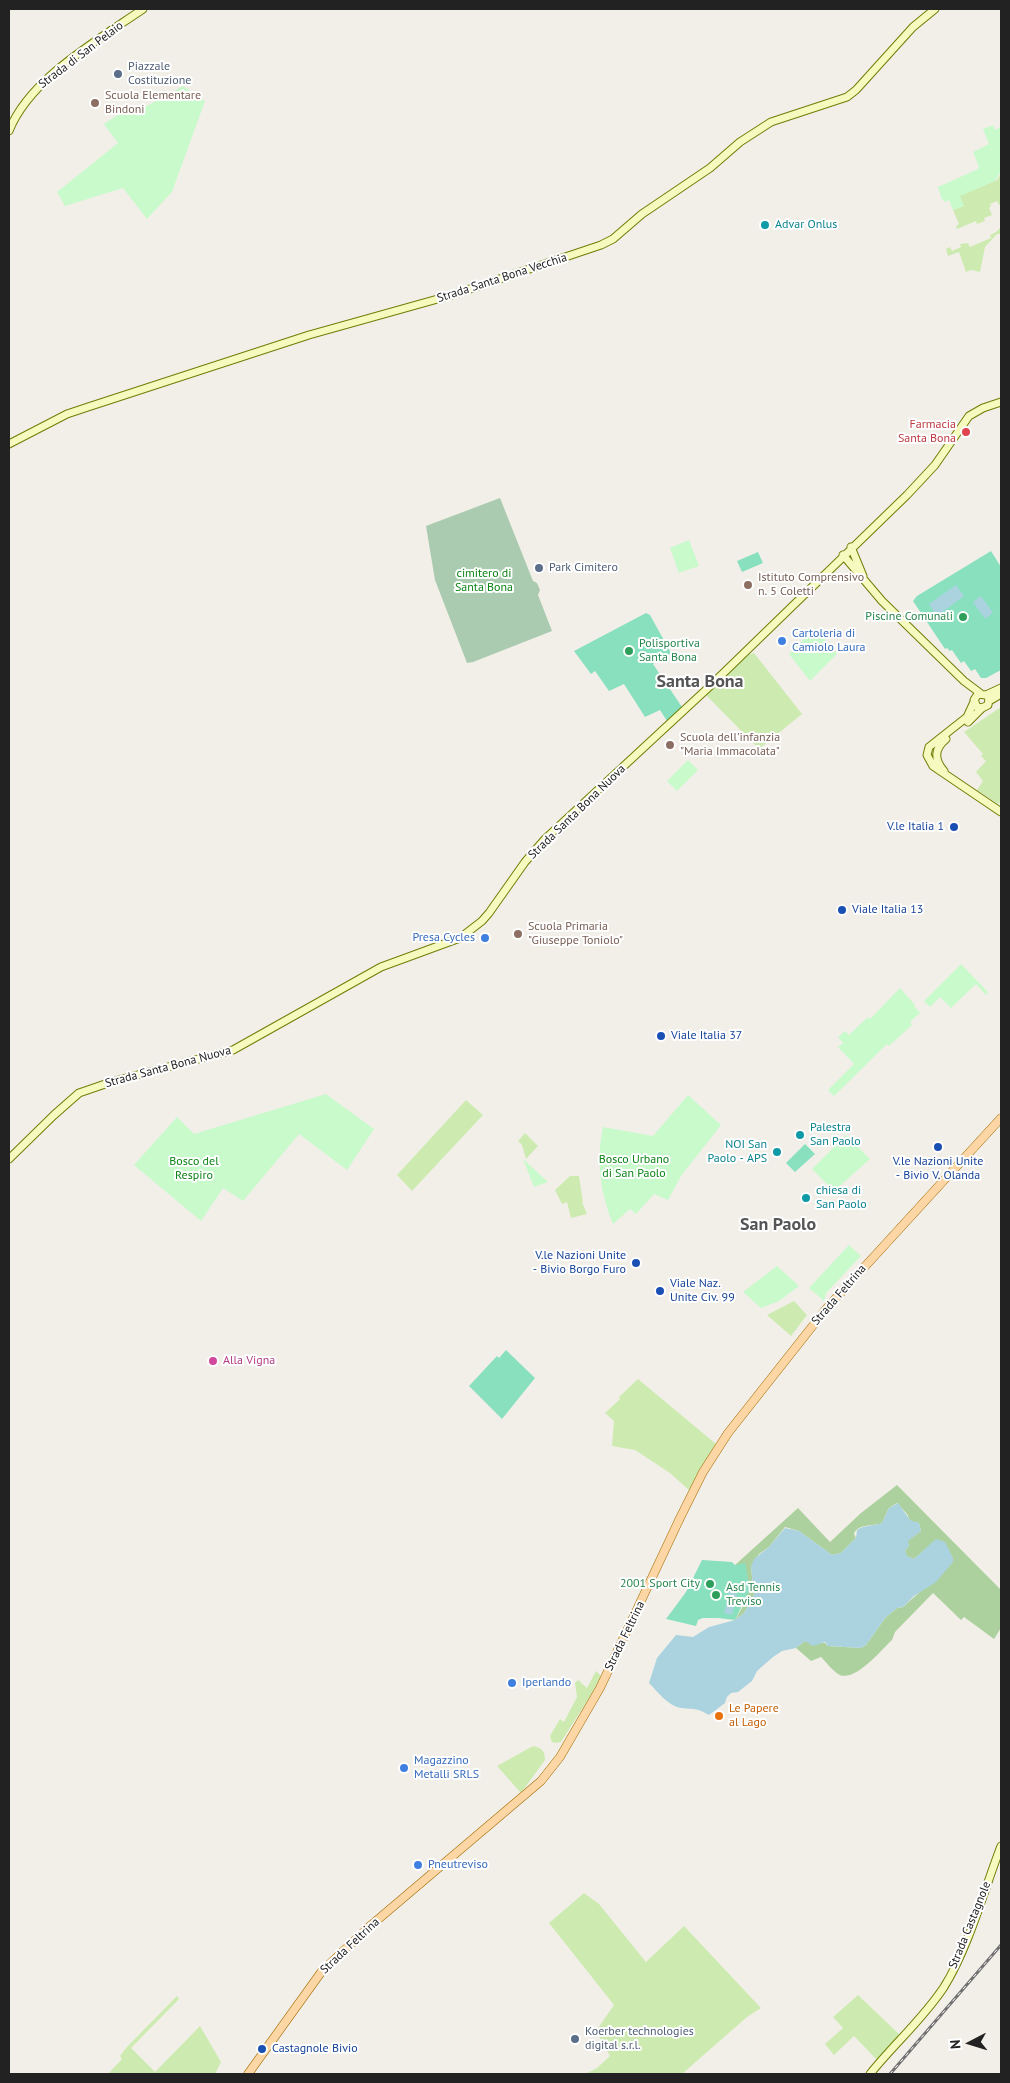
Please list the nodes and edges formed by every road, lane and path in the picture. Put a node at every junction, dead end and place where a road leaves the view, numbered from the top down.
1 (142, 9) edge
2 (935, 9) edge
3 (9, 131) edge
4 (1001, 402) edge
5 (9, 444) edge
6 (851, 547) junction
7 (844, 554) junction
8 (833, 565) junction
9 (850, 565) junction
10 (862, 574) junction
11 (871, 590) junction
12 (1001, 688) edge
13 (1001, 694) edge
14 (981, 698) junction
15 (945, 772) junction
16 (1001, 812) edge
17 (1001, 1118) edge
18 (9, 1159) edge
19 (1001, 1846) edge
20 (248, 2074) edge
21 (870, 2074) edge

1 - 3 street, Strada di San Pelaio
2 - 5 street, Strada Santa Bona Vecchia
4 - 6 street, Strada Santa Bona Nuova
6 - 7 street, Strada Santa Bona Nuova
6 - 10 street
7 - 8 street, Strada Santa Bona Nuova
7 - 9 street
7 - 10 street
8 - 9 street
8 - 18 street, Strada Santa Bona Nuova
9 - 11 street
10 - 11 street
11 - 14 street
12 - 14 street
13 - 14 street
14 - 15 street
14 - 15 street
15 - 16 street
17 - 20 main road, Strada Feltrina
19 - 21 street, Strada Castagnole

